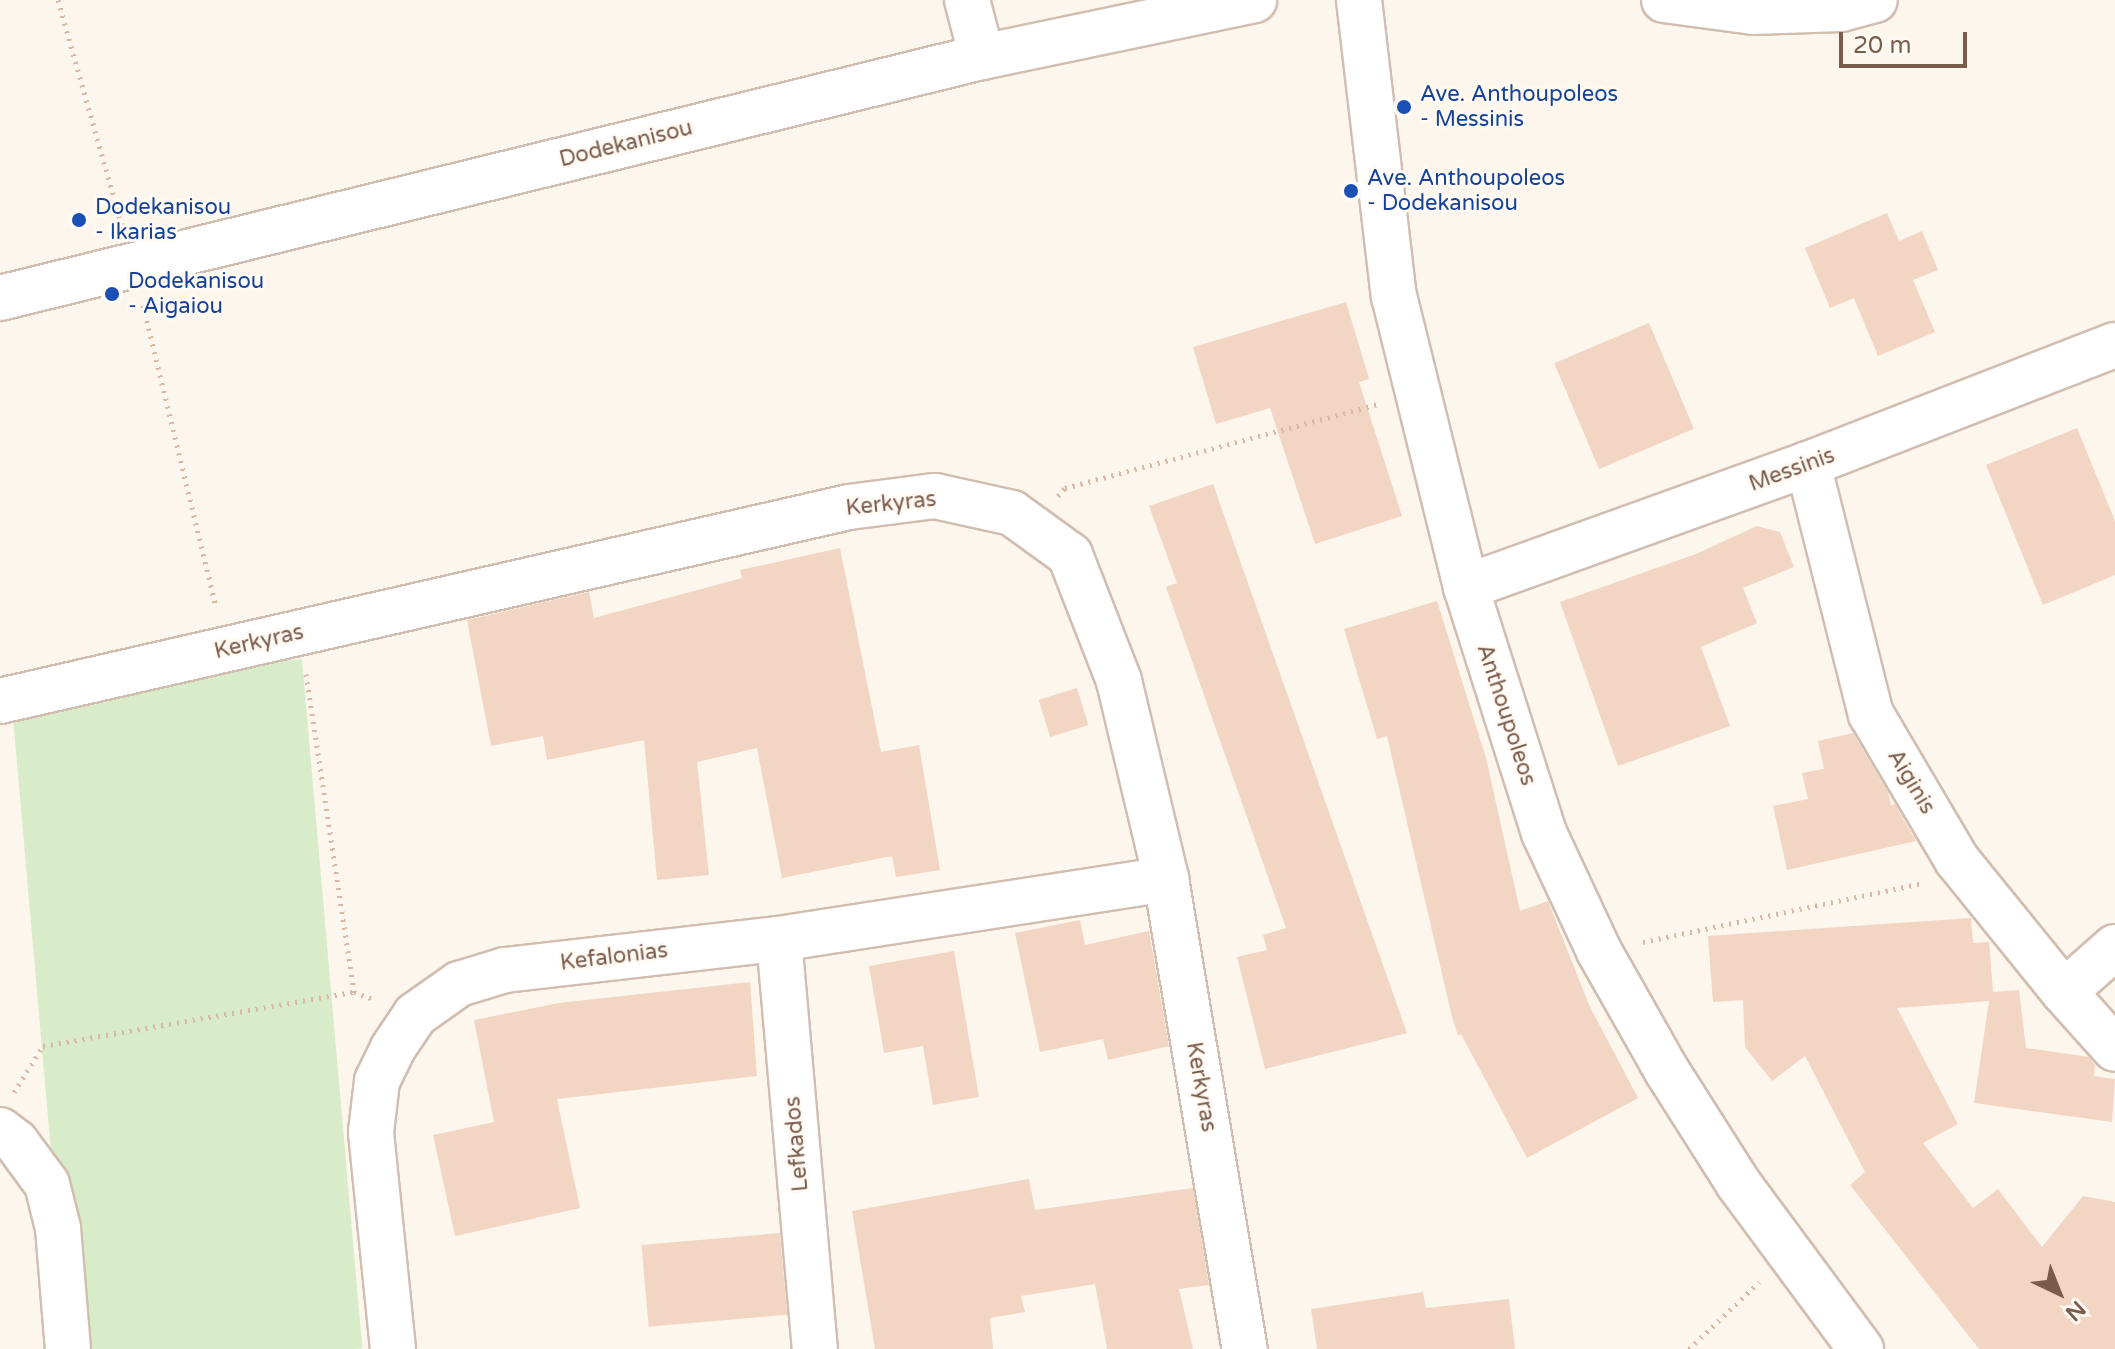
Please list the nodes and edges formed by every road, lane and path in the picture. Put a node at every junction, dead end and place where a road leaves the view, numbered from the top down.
1 (58, 0) edge
2 (967, 0) edge
3 (1254, 0) edge
4 (1359, 0) edge
5 (1664, 0) edge
6 (1875, 0) edge
7 (982, 57) junction
8 (134, 266) junction
9 (0, 298) edge
10 (2115, 345) edge
11 (1417, 394) junction
12 (1808, 464) junction
13 (1029, 525) junction
14 (1466, 587) junction
15 (299, 633) junction
16 (227, 649) junction
17 (0, 701) edge
18 (1968, 873) junction
19 (1166, 879) junction
20 (779, 939) junction
21 (2115, 947) edge
22 (1599, 951) junction
23 (354, 992) junction
24 (2064, 992) junction
25 (415, 1015) junction
26 (2115, 1049) edge
27 (4, 1115) edge
28 (1789, 1254) junction
29 (68, 1349) edge
30 (393, 1349) edge
31 (815, 1349) edge
32 (1245, 1349) edge
33 (1689, 1349) edge
34 (1861, 1349) edge

1 - 8 path
2 - 7 street
3 - 7 street, Dodekanisou
4 - 11 street, Anthoupoleos
5 - 6 street
7 - 8 street, Dodekanisou
8 - 9 street, Dodekanisou
8 - 16 path
10 - 12 street, Messinis
11 - 13 path
11 - 14 street, Anthoupoleos
12 - 14 street, Messinis
12 - 18 street, Aiginis
13 - 15 street, Kerkyras
13 - 19 street, Kerkyras
14 - 22 street, Anthoupoleos
15 - 16 street, Kerkyras
15 - 23 path
16 - 17 street, Kerkyras
18 - 22 path
18 - 24 street, Aiginis
19 - 20 street, Kefalonias
19 - 32 street, Kerkyras
20 - 25 street, Kefalonias
20 - 31 street, Lefkados
21 - 24 street
22 - 28 street, Anthoupoleos
23 - 25 path
23 - 27 path
24 - 26 street, Aiginis
25 - 30 street, Kefalonias
27 - 29 street
28 - 33 path
28 - 34 street, Anthoupoleos

